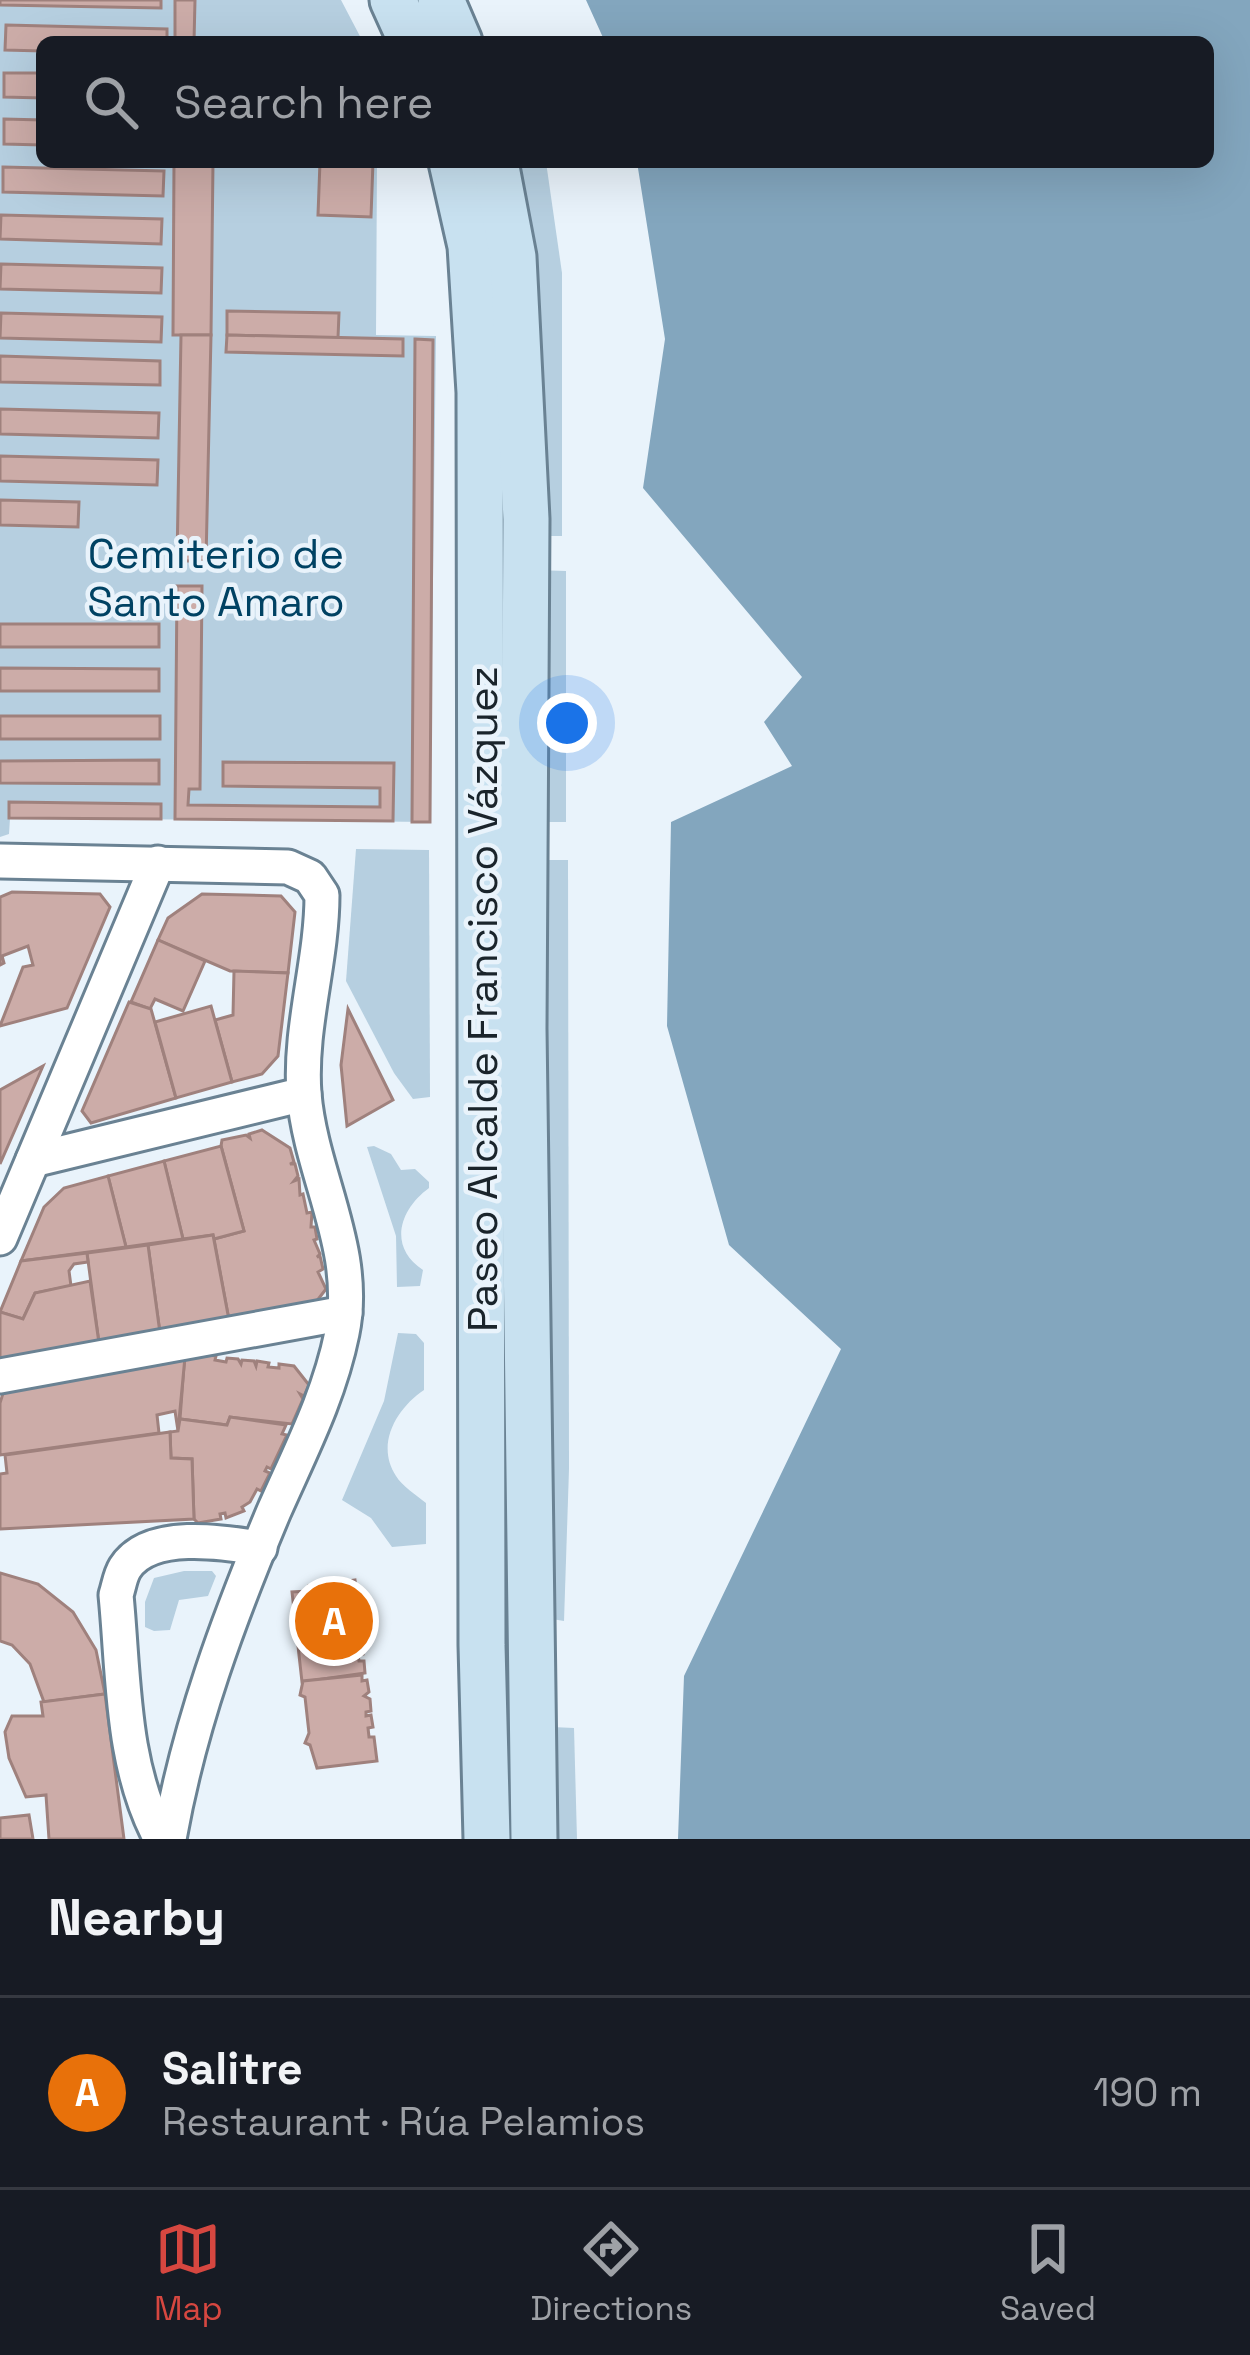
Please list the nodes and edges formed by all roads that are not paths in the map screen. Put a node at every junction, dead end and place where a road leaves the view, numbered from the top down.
1 (393, 0) edge
2 (441, 0) edge
3 (409, 36) edge
4 (456, 36) edge
5 (453, 168) edge
6 (496, 168) edge
7 (0, 861) edge
8 (158, 862) junction
9 (304, 1094) junction
10 (33, 1160) junction
11 (0, 1238) edge
12 (345, 1313) junction
13 (0, 1376) edge
14 (260, 1548) junction
15 (165, 1839) edge
16 (487, 1839) edge
17 (534, 1839) edge

1 - 3 main road
2 - 4 main road
5 - 16 main road, Paseo Alcalde Francisco Vázquez
6 - 17 main road, Paseo Alcalde Francisco Vázquez
7 - 8 street
8 - 9 street
8 - 10 street
9 - 10 street
9 - 12 street
10 - 11 street
12 - 13 street
12 - 14 street
14 - 15 street
14 - 15 street

